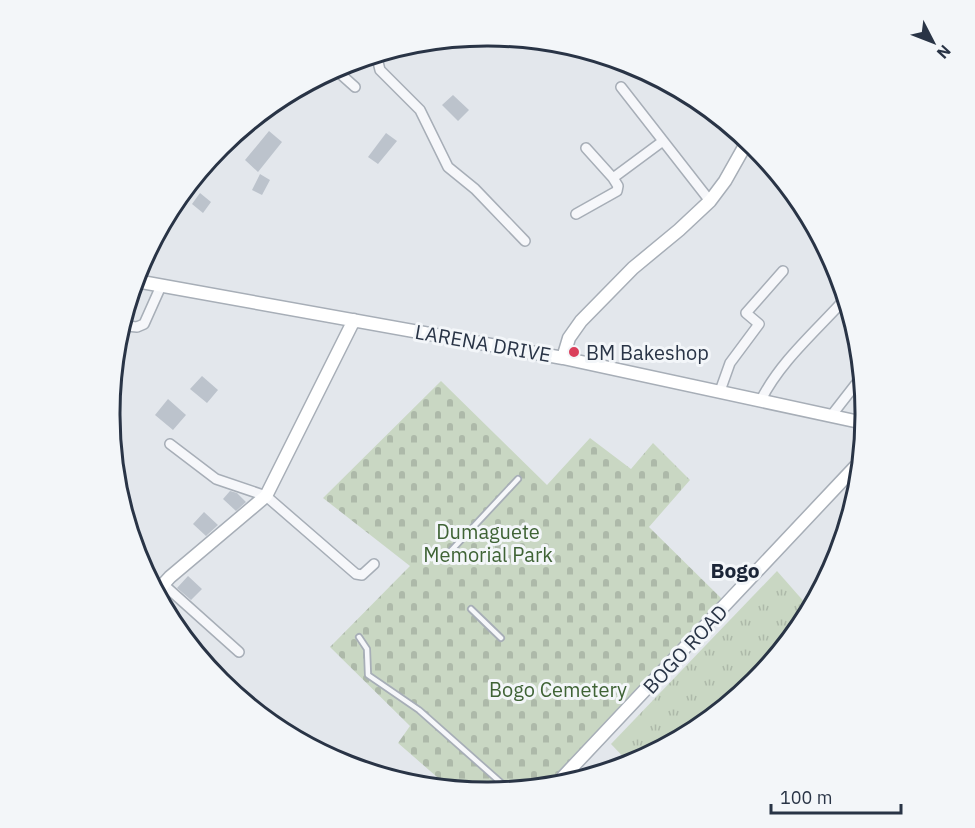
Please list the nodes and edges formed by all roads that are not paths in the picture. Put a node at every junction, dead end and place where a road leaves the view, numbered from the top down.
1 (378, 63) edge
2 (343, 76) edge
3 (355, 87) dead end
4 (621, 87) dead end
5 (663, 141) junction
6 (586, 147) dead end
7 (743, 150) edge
8 (613, 178) junction
9 (710, 201) junction
10 (576, 214) dead end
11 (525, 241) dead end
12 (783, 271) dead end
13 (145, 283) edge
14 (161, 286) junction
15 (838, 307) edge
16 (354, 320) junction
17 (131, 326) edge
18 (563, 358) junction
19 (854, 387) edge
20 (720, 391) junction
21 (761, 400) junction
22 (831, 416) junction
23 (855, 421) edge
24 (170, 444) dead end
25 (850, 472) edge
26 (518, 478) dead end
27 (266, 496) junction
28 (447, 555) dead end
29 (374, 564) dead end
30 (162, 585) edge
31 (164, 589) edge
32 (471, 609) dead end
33 (359, 637) dead end
34 (501, 639) dead end
35 (239, 652) dead end
36 (567, 772) edge
37 (500, 782) edge

1 - 11 street
2 - 3 street
4 - 5 street
5 - 8 street
5 - 9 street
6 - 8 street
7 - 9 street
8 - 10 street
9 - 18 street
12 - 20 street
13 - 14 street, LARENA DRIVE
14 - 16 street, LARENA DRIVE
14 - 17 street
15 - 21 street
16 - 18 street, LARENA DRIVE
16 - 27 street
18 - 20 street, LARENA DRIVE
19 - 22 street
20 - 21 street, LARENA DRIVE
21 - 22 street, LARENA DRIVE
22 - 23 street, LARENA DRIVE
24 - 27 street
25 - 36 street, BOGO ROAD
26 - 28 lane
27 - 29 street
27 - 30 street
31 - 35 street
32 - 34 lane
33 - 37 lane

